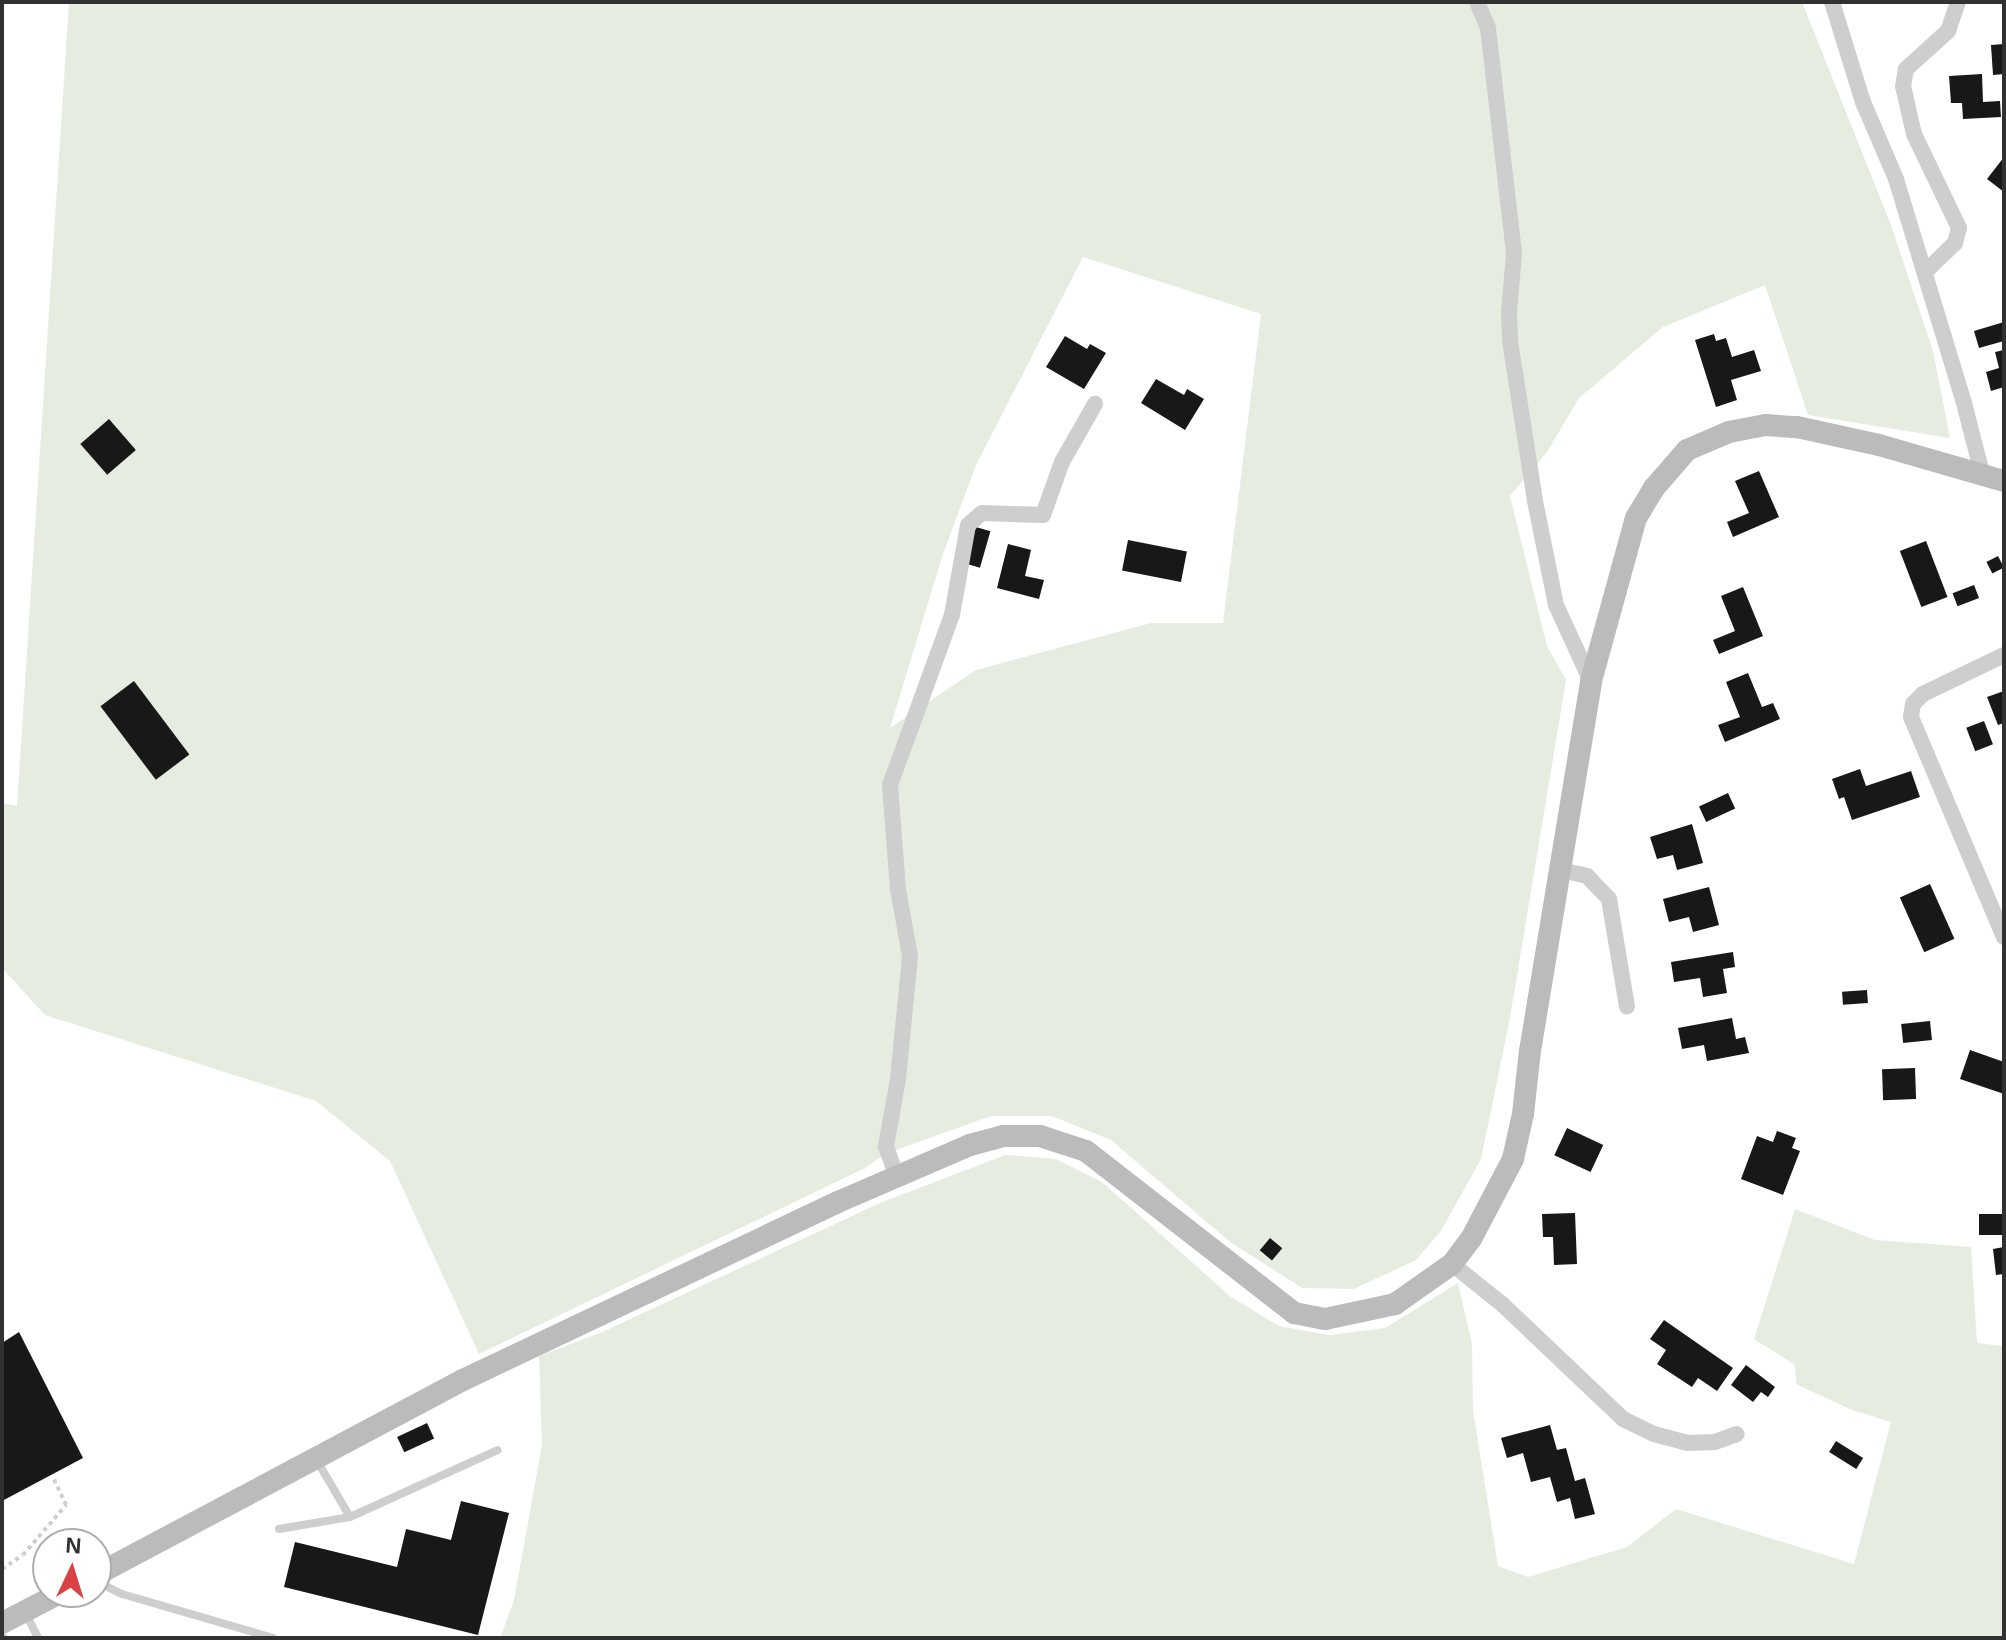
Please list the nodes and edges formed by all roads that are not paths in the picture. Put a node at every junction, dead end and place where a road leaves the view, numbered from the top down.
1 (1477, 2) edge
2 (1832, 2) edge
3 (1958, 2) edge
4 (1925, 272) junction
5 (1095, 404) dead end
6 (1982, 473) junction
7 (2004, 481) edge
8 (2004, 655) edge
9 (1591, 681) junction
10 (1561, 870) junction
11 (2004, 937) edge
12 (1627, 1006) dead end
13 (897, 1177) junction
14 (1452, 1264) junction
15 (1737, 1434) dead end
16 (498, 1450) dead end
17 (315, 1459) junction
18 (350, 1517) junction
19 (279, 1529) dead end
20 (112, 1569) edge
21 (112, 1588) edge
22 (32, 1608) edge
23 (24, 1612) junction
24 (2, 1623) edge
25 (38, 1638) edge
26 (273, 1638) edge

1 - 9 street
2 - 4 street
3 - 4 street
4 - 6 street
5 - 13 street
6 - 7 street
6 - 9 street
8 - 11 street
9 - 10 street
10 - 12 street
10 - 14 street
13 - 14 street
13 - 17 street
14 - 15 street
16 - 18 lane
17 - 18 lane
17 - 20 street
18 - 19 lane
21 - 26 lane
22 - 23 street
23 - 24 street
23 - 25 lane

